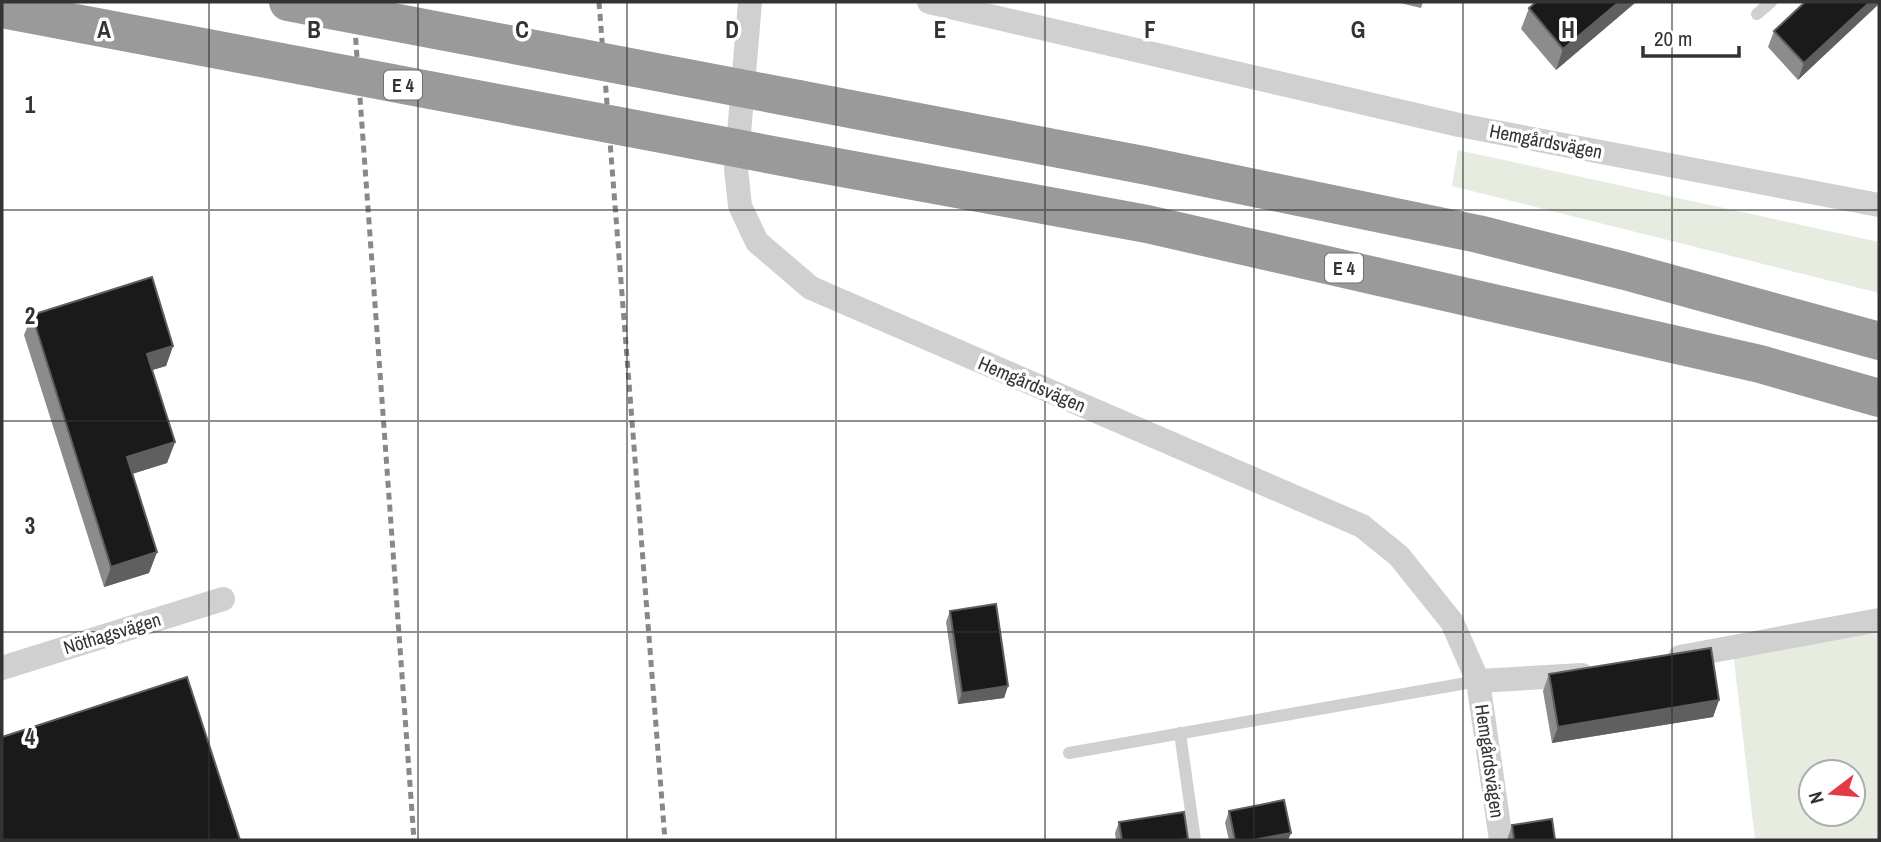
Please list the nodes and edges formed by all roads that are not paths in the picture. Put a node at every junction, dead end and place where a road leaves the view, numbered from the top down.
1 (288, 2) edge
2 (750, 2) edge
3 (929, 2) edge
4 (1771, 2) edge
5 (2, 9) edge
6 (1757, 14) dead end
7 (1879, 205) edge
8 (1879, 341) edge
9 (1879, 398) edge
10 (223, 599) dead end
11 (1879, 620) edge
12 (1660, 660) edge
13 (2, 668) edge
14 (1605, 671) edge
15 (1478, 681) junction
16 (1180, 733) junction
17 (1069, 753) dead end
18 (1195, 840) edge
19 (1501, 840) edge

1 - 8 highway, bridge
2 - 15 street, Hemgårdsvägen
3 - 7 street, Hemgårdsvägen
4 - 6 lane
5 - 9 highway, E 4, bridge
10 - 13 street, Nöthagsvägen
11 - 12 street
14 - 15 street, Hemgårdsvägen
15 - 16 lane
15 - 19 street, Hemgårdsvägen
16 - 17 lane
16 - 18 lane

